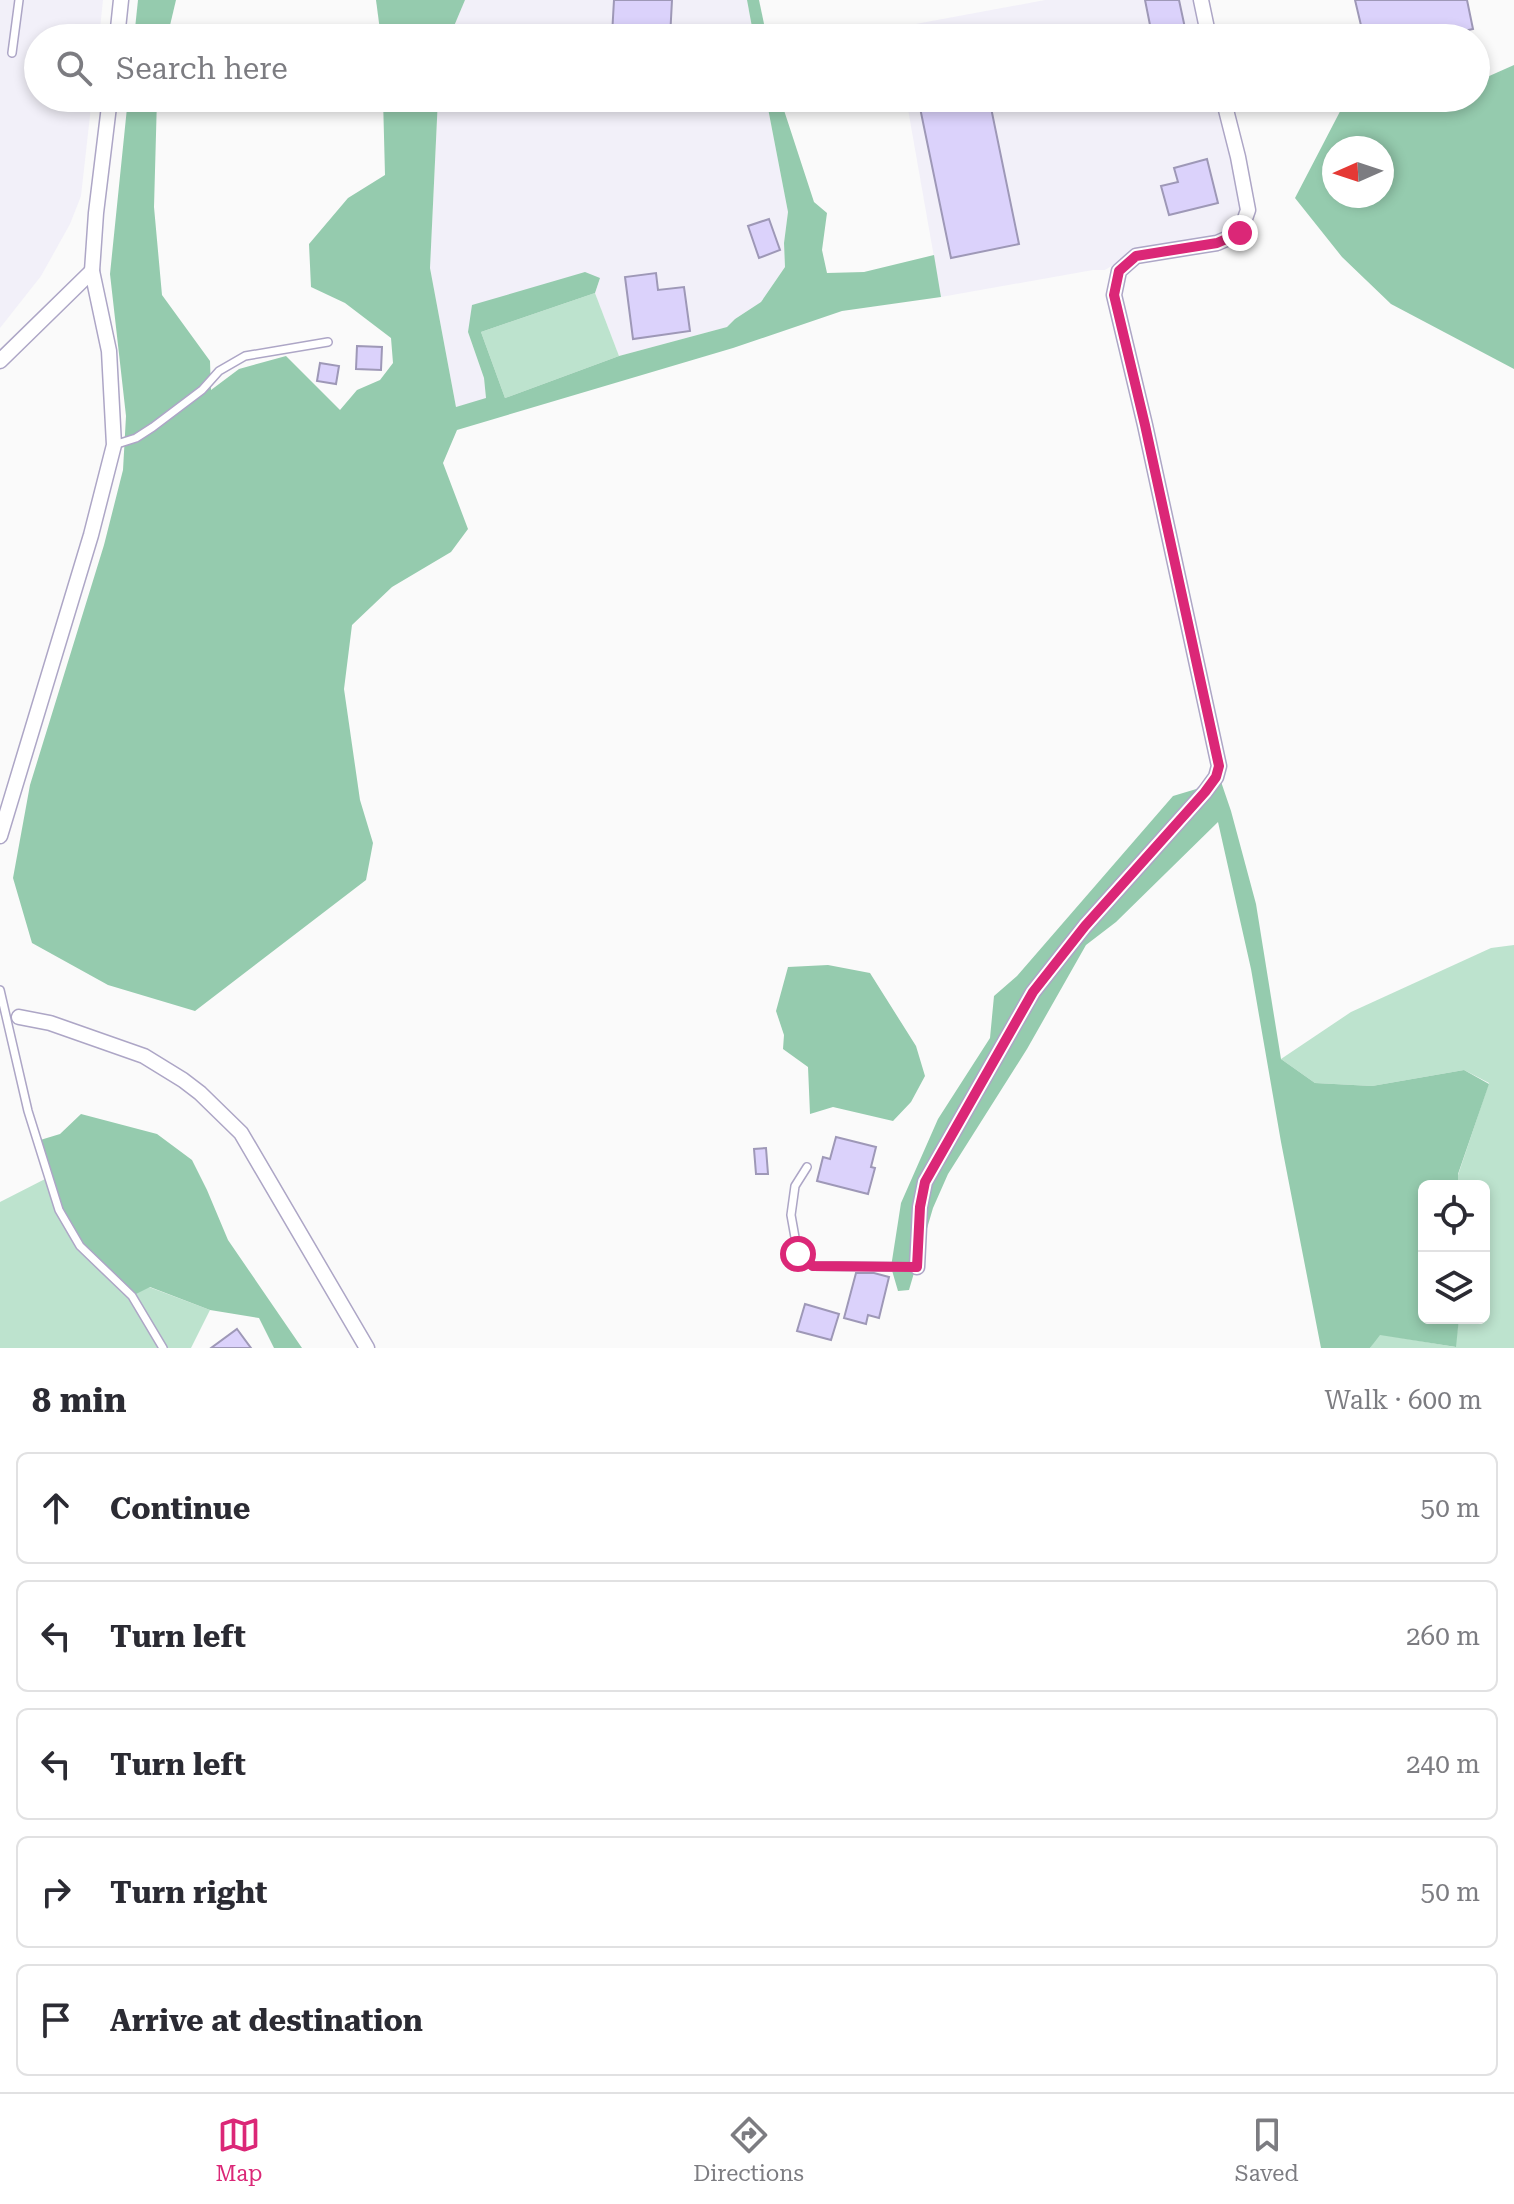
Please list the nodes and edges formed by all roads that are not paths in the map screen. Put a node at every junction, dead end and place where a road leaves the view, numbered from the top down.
1 (19, 0) edge
2 (121, 0) edge
3 (1201, 0) edge
4 (118, 24) edge
5 (1206, 24) edge
6 (12, 53) dead end
7 (108, 112) edge
8 (1227, 112) edge
9 (92, 271) junction
10 (328, 342) dead end
11 (0, 361) edge
12 (114, 445) junction
13 (0, 836) edge
14 (0, 990) edge
15 (19, 1017) dead end
16 (807, 1167) dead end
17 (917, 1267) joint
18 (163, 1348) edge
19 (367, 1348) edge

1 - 6 lane
2 - 4 street
3 - 5 street
7 - 9 street
8 - 17 street
9 - 11 street
9 - 12 street
10 - 12 lane
12 - 13 street
14 - 18 lane
15 - 19 street
16 - 17 lane

